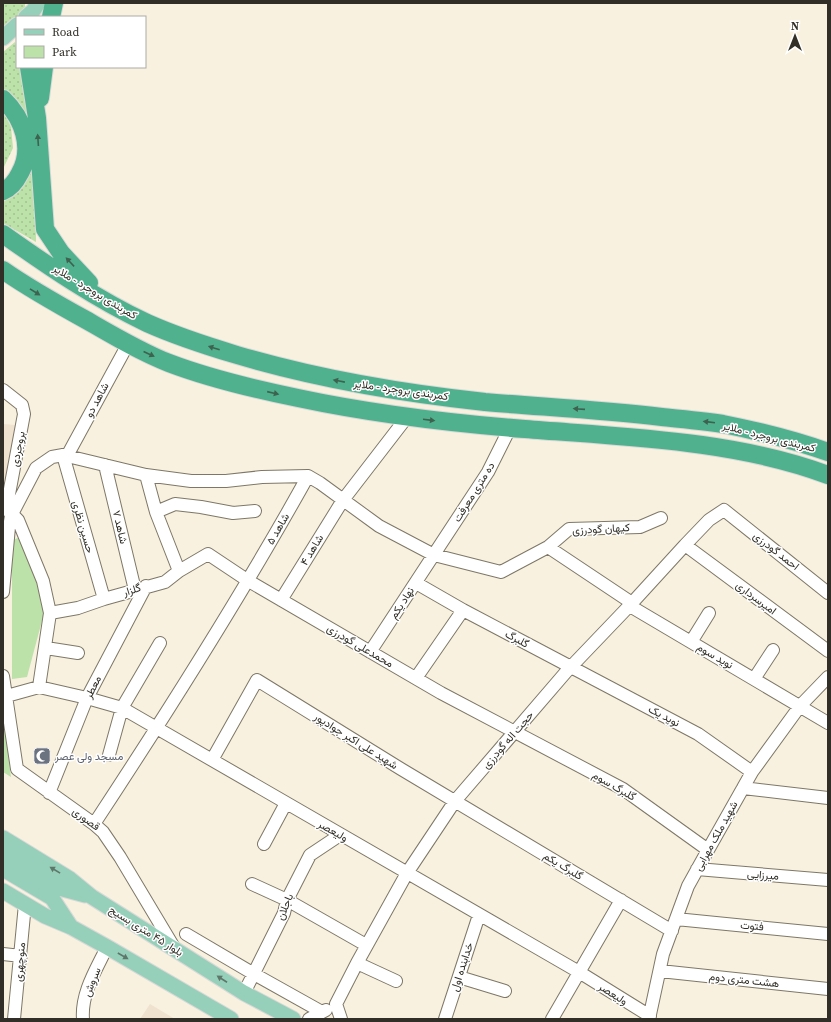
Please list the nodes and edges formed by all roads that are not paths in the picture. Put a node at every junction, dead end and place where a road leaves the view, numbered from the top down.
1 (38, 3) edge
2 (54, 3) edge
3 (27, 16) edge
4 (52, 16) edge
5 (16, 27) edge
6 (3, 38) edge
7 (29, 68) edge
8 (44, 68) edge
9 (3, 99) edge
10 (37, 118) junction
11 (3, 191) edge
12 (3, 234) edge
13 (3, 270) edge
14 (106, 301) junction
15 (128, 344) junction
16 (3, 390) edge
17 (406, 417) junction
18 (510, 428) junction
19 (828, 452) edge
20 (65, 455) junction
21 (105, 465) junction
22 (146, 475) junction
23 (828, 475) edge
24 (308, 476) junction
25 (343, 500) junction
26 (724, 510) joint
27 (255, 511) dead end
28 (156, 512) junction
29 (11, 516) junction
30 (660, 518) dead end
31 (685, 545) junction
32 (548, 547) junction
33 (208, 554) joint
34 (434, 555) junction
35 (179, 571) junction
36 (247, 580) junction
37 (416, 583) junction
38 (140, 588) junction
39 (3, 592) edge
40 (828, 592) edge
41 (104, 599) junction
42 (282, 600) junction
43 (631, 605) junction
44 (463, 610) junction
45 (50, 613) junction
46 (709, 613) dead end
47 (691, 642) junction
48 (160, 643) dead end
49 (46, 648) junction
50 (773, 650) dead end
51 (828, 651) edge
52 (370, 652) junction
53 (78, 653) dead end
54 (571, 667) junction
55 (3, 676) edge
56 (828, 677) edge
57 (416, 678) junction
58 (754, 679) junction
59 (39, 687) junction
60 (5, 697) edge
61 (87, 698) junction
62 (800, 706) junction
63 (122, 708) junction
64 (828, 722) edge
65 (156, 729) junction
66 (515, 732) junction
67 (109, 755) dead end
68 (212, 760) junction
69 (752, 772) junction
70 (743, 788) junction
71 (49, 793) junction
72 (828, 798) edge
73 (455, 801) junction
74 (286, 803) junction
75 (94, 824) junction
76 (340, 835) junction
77 (3, 838) edge
78 (264, 844) dead end
79 (708, 850) junction
80 (3, 854) edge
81 (3, 869) edge
82 (697, 869) junction
83 (407, 873) junction
84 (828, 880) edge
85 (252, 884) dead end
86 (3, 890) edge
87 (56, 893) junction
88 (92, 897) junction
89 (287, 900) junction
90 (621, 900) junction
91 (25, 904) junction
92 (479, 915) junction
93 (674, 925) junction
94 (72, 927) junction
95 (186, 934) dead end
96 (828, 934) edge
97 (366, 945) junction
98 (107, 947) junction
99 (175, 949) junction
100 (3, 954) edge
101 (21, 956) junction
102 (357, 963) junction
103 (660, 971) junction
104 (579, 972) junction
105 (254, 974) junction
106 (459, 977) junction
107 (396, 981) dead end
108 (828, 989) edge
109 (505, 991) dead end
110 (244, 993) junction
111 (336, 1004) junction
112 (322, 1012) junction
113 (650, 1018) edge
114 (14, 1019) edge
115 (83, 1019) edge
116 (231, 1019) edge
117 (293, 1019) edge
118 (309, 1019) edge
119 (341, 1019) edge
120 (445, 1019) edge
121 (552, 1019) edge

1 - 3 main road
2 - 4 highway
5 - 6 main road
7 - 10 highway
8 - 10 highway
9 - 11 highway
14 -> 10 highway
12 - 14 highway, کمربندی بروجرد - ملایر
13 -> 15 highway, کمربندی بروجرد - ملایر
19 -> 14 highway, کمربندی بروجرد - ملایر
15 -> 17 highway, کمربندی بروجرد - ملایر
15 - 20 street, شاهد دو
16 - 29 street, بروجردی
17 -> 18 highway, کمربندی بروجرد - ملایر
17 - 25 street, شاهد ۴
18 - 23 highway, کمربندی بروجرد - ملایر
18 - 34 street, ده متری معرفت
20 - 21 street
20 - 29 street
20 - 41 street, حسین نظری
21 - 22 street
21 - 38 street, شاهد ۷
22 - 24 street
22 - 28 street
24 - 25 street, کیهان گودرزی
24 - 36 street, شاهد ۵
25 - 34 street, کیهان گودرزی
25 - 42 street, شاهد ۴
26 - 31 street, حجت اله گودرزی
26 - 40 street, احمد گودرزی
27 - 28 street
28 - 35 street
29 - 39 street
29 - 45 street
30 - 32 street, کیهان گودرزی
31 - 43 street, حجت اله گودرزی
31 - 51 street, امیرسرداری
32 - 34 street, کیهان گودرزی
32 - 43 street, نوید سوم
33 - 35 street, گلزار
33 - 36 street, محمدعلی گودرزی
34 - 37 street, نهاد یکم
35 - 38 street, گلزار
36 - 42 street, محمدعلی گودرزی
36 - 65 street, شاهد ۵
37 - 44 street, گلبرگ
37 - 52 street, نهاد یکم
38 - 41 street, گلزار
38 - 61 street, معطر
41 - 45 street, گلزار
42 - 52 street, محمدعلی گودرزی
43 - 47 street, نوید سوم
43 - 54 street, حجت اله گودرزی
44 - 54 street, گلبرگ
44 - 57 street
45 - 49 street
46 - 47 street
47 - 58 street, نوید سوم
48 - 63 street
49 - 53 street
49 - 59 street
50 - 58 street
52 - 57 street, محمدعلی گودرزی
54 - 66 street, حجت اله گودرزی
54 - 69 street, نوید یک
55 - 60 street, قصوری
56 - 62 street, شهید ملک مهرابی
57 - 66 street, محمدعلی گودرزی
58 - 62 street, نوید سوم
59 - 60 street, ولیعصر
59 - 61 street, ولیعصر
60 - 71 street, قصوری
61 - 63 street, ولیعصر
61 - 71 street, معطر
62 - 64 street, نوید سوم
62 - 69 street, شهید ملک مهرابی
63 - 65 street, ولیعصر
63 - 67 street
65 - 68 street, ولیعصر
65 - 75 street, شاهد ۵
66 - 73 street, حجت اله گودرزی
66 - 79 street, گلبرگ سوم
68 - 73 street, شهید علی اکبر جوادپور
68 - 74 street, ولیعصر
69 - 70 street, شهید ملک مهرابی
70 - 72 street
70 - 79 street, شهید ملک مهرابی
71 - 75 street, قصوری
73 - 83 street, حجت اله گودرزی
73 - 90 street, گلبرگ یکم
74 - 76 street, ولیعصر
74 - 78 street
75 - 99 street, قصوری
76 - 83 street, ولیعصر
76 - 89 street, باجلان
88 -> 77 main road, بلوار ۴۵ متری بسیج
79 - 82 street, شهید ملک مهرابی
80 - 87 main road
81 - 87 main road
82 - 84 street, میرزایی
82 - 93 street, شهید ملک مهرابی
83 - 92 street, ولیعصر
83 - 97 street, حجت اله گودرزی
85 - 89 street
86 - 91 main road
87 - 88 main road
87 - 94 main road
88 - 99 main road, بلوار ۴۵ متری بسیج
89 - 97 street
89 - 105 street, باجلان
90 - 93 street, گلبرگ یکم
90 - 104 street
91 - 94 main road
91 - 101 street, منوچهری
92 - 104 street, ولیعصر
92 - 106 street, خدابنده اول
93 - 96 street, فتوت
93 - 103 street, شهید ملک مهرابی
94 - 98 main road
95 - 105 street
97 - 102 street, حجت اله گودرزی
98 - 115 street, سروش
98 -> 116 main road
110 -> 99 main road, بلوار ۴۵ متری بسیج
100 - 101 street
101 - 114 street, منوچهری
102 - 107 street
102 - 111 street, حجت اله گودرزی
103 - 108 street, هشت متری دوم
103 - 113 street, شهید ملک مهرابی
104 - 113 street, ولیعصر
104 - 121 street
105 - 110 street, باجلان
105 - 112 street
106 - 109 street
106 - 120 street, خدابنده اول
110 - 117 main road, بلوار ۴۵ متری بسیج
111 - 112 street
111 - 119 street
112 - 118 street

